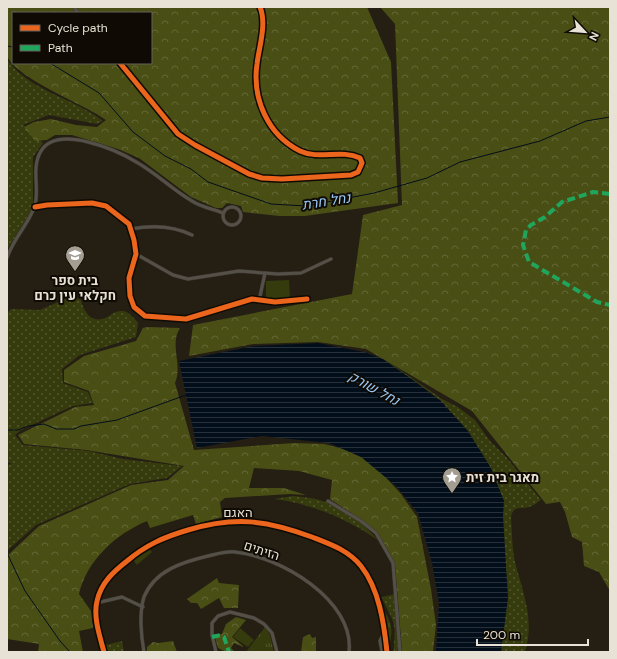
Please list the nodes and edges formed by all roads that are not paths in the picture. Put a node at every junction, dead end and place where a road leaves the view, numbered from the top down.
1 (260, 7) edge
2 (121, 64) edge
3 (35, 207) junction
4 (223, 213) junction
5 (131, 229) junction
6 (192, 235) dead end
7 (136, 254) junction
8 (7, 258) edge
9 (331, 259) dead end
10 (265, 273) junction
11 (307, 299) dead end
12 (259, 301) junction
13 (328, 501) dead end
14 (96, 603) junction
15 (142, 607) junction
16 (384, 633) junction
17 (104, 652) edge
18 (144, 652) edge
19 (216, 652) edge
20 (277, 652) edge
21 (349, 652) edge
22 (382, 652) edge
23 (387, 652) edge
24 (400, 652) edge

1 - 2 street
3 - 4 street
3 - 5 street
3 - 8 street
4 - 4 street
5 - 6 street
5 - 7 street
7 - 10 street
7 - 12 street
9 - 10 street
10 - 12 street
11 - 12 street
13 - 24 street
14 - 15 street
14 - 16 street, האגם
14 - 17 street, האגם
15 - 18 street, הזיתים
15 - 21 street, הזיתים
16 - 22 street
16 - 23 street, האגם
19 - 20 street

